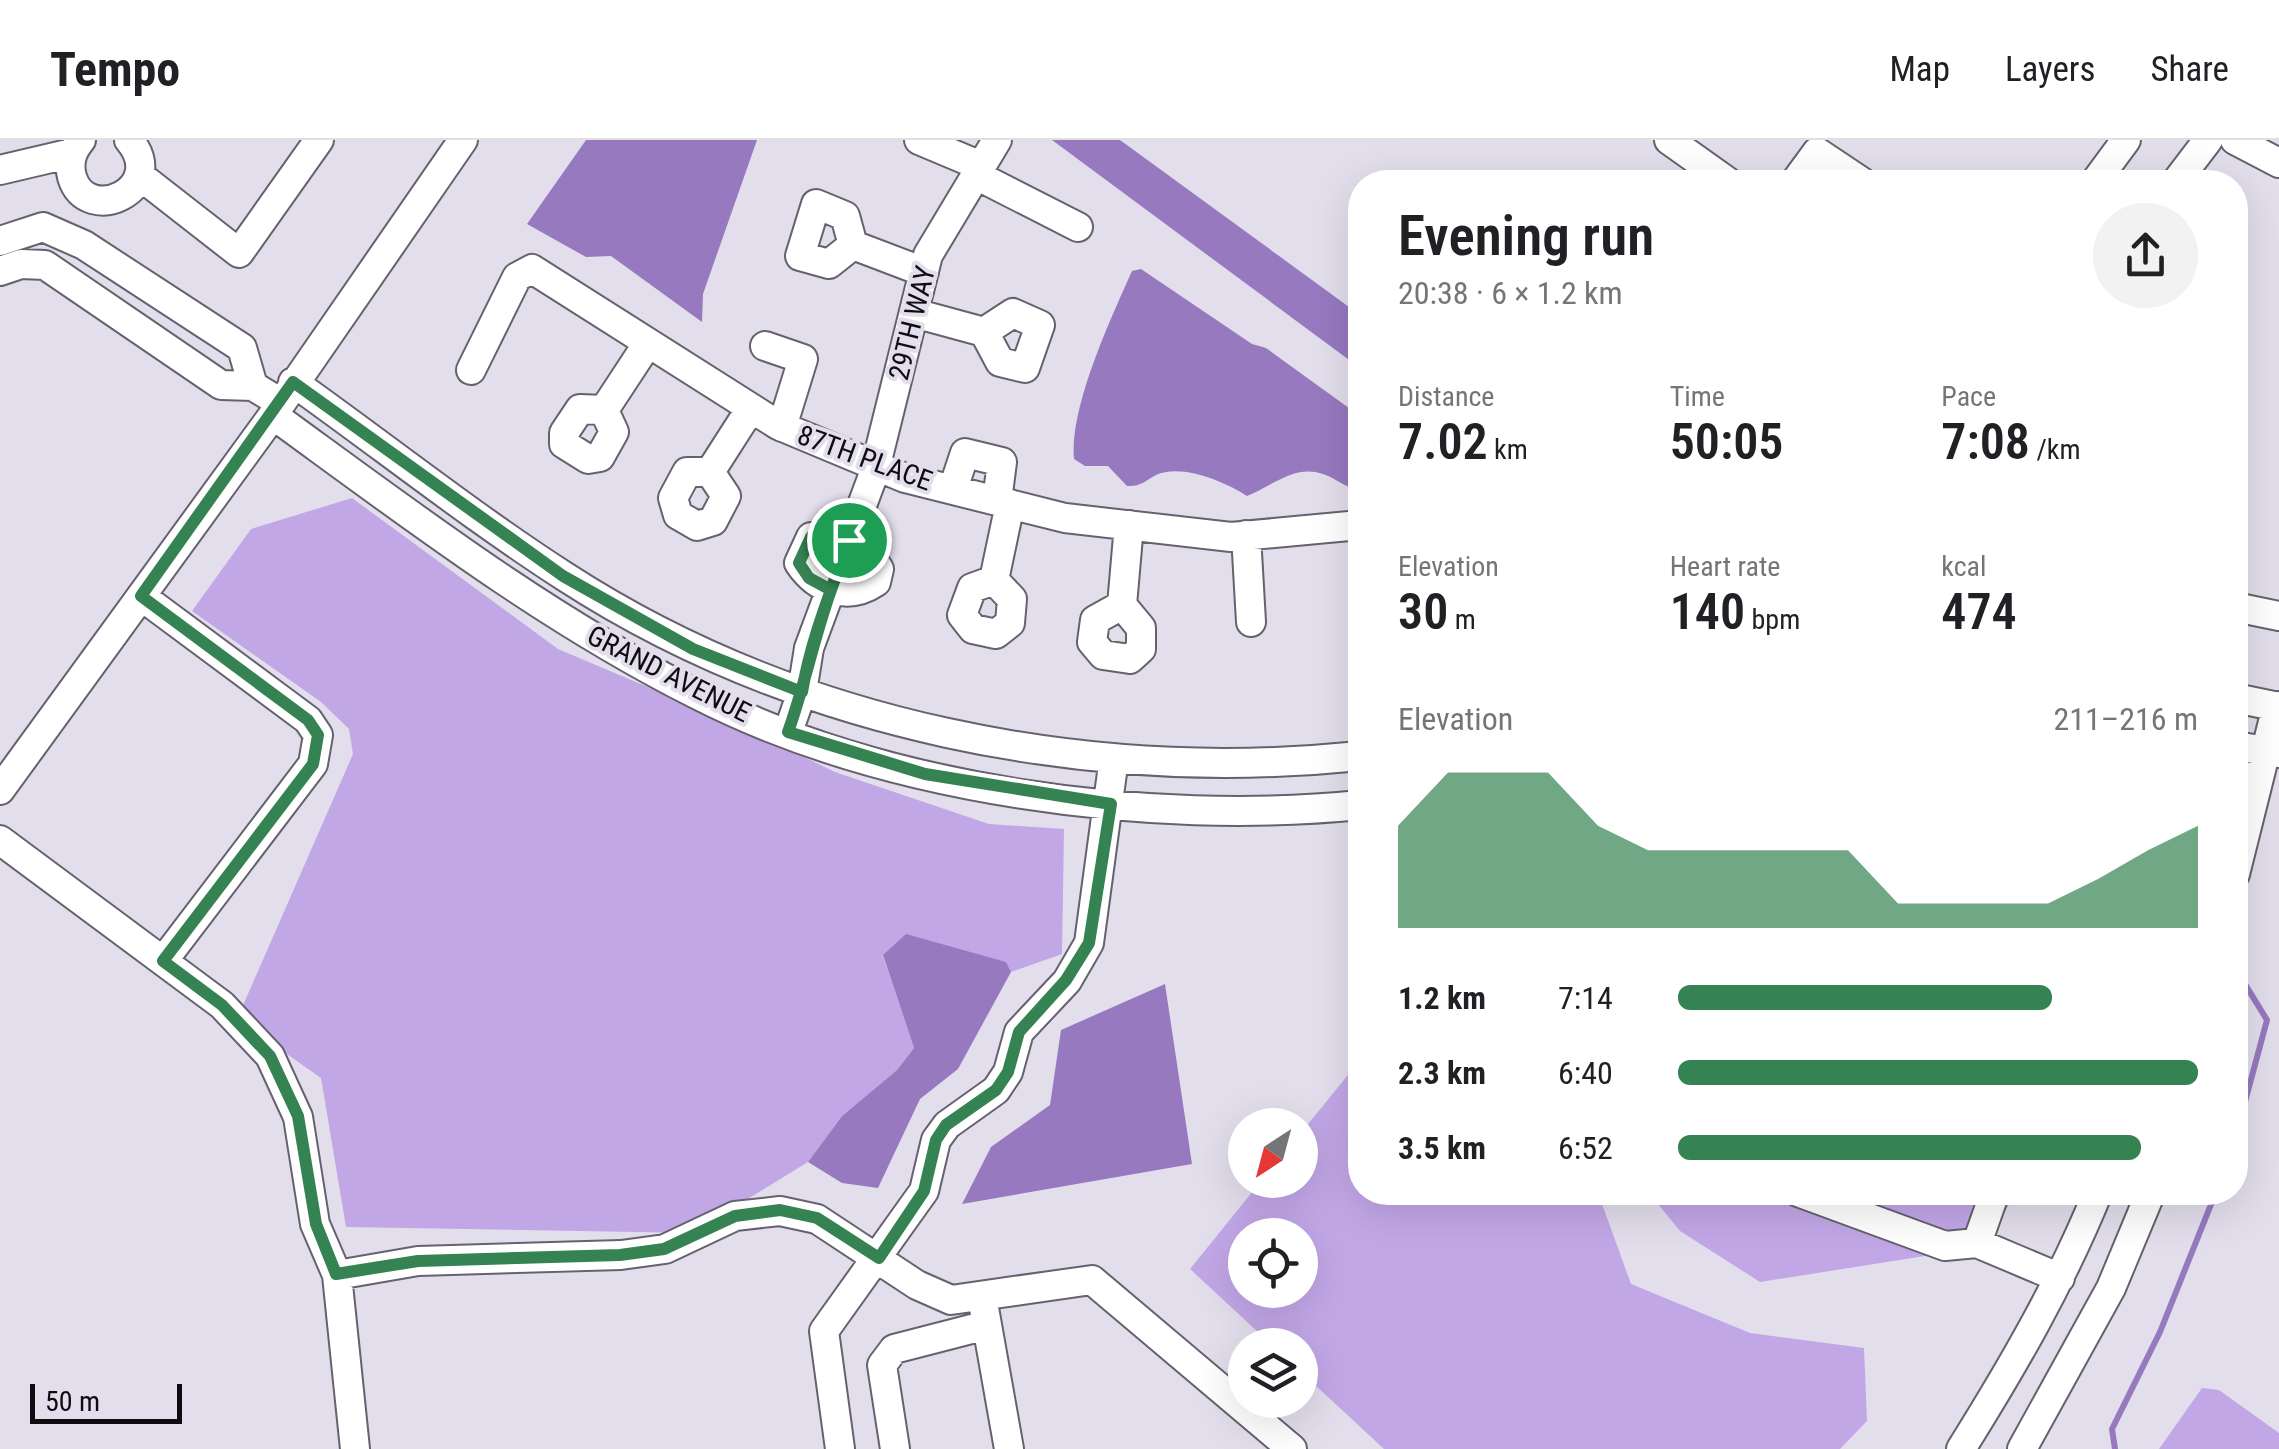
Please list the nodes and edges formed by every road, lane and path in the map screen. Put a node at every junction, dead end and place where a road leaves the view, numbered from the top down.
1 (129, 140) edge
2 (318, 140) edge
3 (463, 140) edge
4 (919, 140) edge
5 (997, 140) edge
6 (1669, 140) edge
7 (2126, 140) edge
8 (2208, 140) edge
9 (2235, 140) edge
10 (77, 146) edge
11 (2279, 164) edge
12 (0, 170) edge
13 (1711, 170) edge
14 (1804, 170) edge
15 (1844, 170) edge
16 (2104, 170) edge
17 (2185, 170) edge
18 (978, 171) junction
19 (140, 175) junction
20 (92, 201) junction
21 (1078, 227) dead end
22 (76, 236) junction
23 (0, 241) edge
24 (854, 245) dead end
25 (0, 271) edge
26 (924, 272) junction
27 (71, 282) junction
28 (914, 313) junction
29 (984, 332) dead end
30 (648, 343) junction
31 (765, 346) dead end
32 (471, 370) dead end
33 (252, 386) junction
34 (282, 400) junction
35 (751, 408) junction
36 (604, 410) dead end
37 (782, 427) junction
38 (876, 462) junction
39 (710, 472) dead end
40 (953, 490) junction
41 (1004, 502) junction
42 (1129, 525) junction
43 (1348, 526) edge
44 (1246, 535) junction
45 (849, 540) junction
46 (994, 580) dead end
47 (831, 590) junction
48 (141, 596) junction
49 (1122, 605) dead end
50 (2248, 610) edge
51 (2279, 616) edge
52 (1251, 622) dead end
53 (802, 692) junction
54 (2248, 700) edge
55 (2278, 706) edge
56 (788, 732) junction
57 (2272, 752) edge
58 (1348, 757) edge
59 (1114, 758) junction
60 (0, 790) edge
61 (1111, 804) junction
62 (1348, 806) edge
63 (2248, 831) edge
64 (0, 840) edge
65 (163, 961) junction
66 (1833, 1205) edge
67 (1990, 1205) edge
68 (2092, 1205) edge
69 (2146, 1205) edge
70 (1977, 1243) junction
71 (879, 1258) junction
72 (336, 1274) junction
73 (2060, 1278) junction
74 (982, 1296) junction
75 (987, 1325) junction
76 (355, 1449) edge
77 (840, 1449) edge
78 (895, 1449) edge
79 (1009, 1449) edge
80 (1292, 1449) edge
81 (1961, 1449) edge
82 (2022, 1449) edge

1 - 19 street
2 - 19 street
3 - 34 street
4 - 18 street
5 - 18 street, 29TH WAY
6 - 13 street
7 - 16 street
8 - 17 street
9 - 11 street
10 - 12 street
10 - 20 street
14 - 15 street
18 - 21 street
18 - 26 street, 29TH WAY
19 - 20 street
20 - 22 street
22 - 23 street
22 - 27 street
22 - 33 street
24 - 26 street
25 - 27 street
26 - 28 street, 29TH WAY
27 - 33 street
28 - 29 street
28 - 38 street, 29TH WAY
30 - 32 street, 87TH PLACE
30 - 35 street, 87TH PLACE
30 - 36 street
31 - 37 street
33 - 34 street
34 - 48 street
34 - 53 street, GRAND AVENUE
34 - 56 street, GRAND AVENUE
35 - 37 street, 87TH PLACE
35 - 39 street
37 - 38 street, 87TH PLACE
38 - 40 street, 87TH PLACE
38 - 45 street
40 - 41 street, 87TH PLACE
40 - 41 street
41 - 42 street, 87TH PLACE
41 - 46 street
42 - 44 street, 87TH PLACE
42 - 49 street
43 - 44 street, 87TH PLACE
44 - 52 street
45 - 47 street
45 - 47 street
45 - 47 street
47 - 53 street
48 - 60 street
48 - 65 street
50 - 51 street
53 - 56 street
53 - 59 street, GRAND AVENUE
54 - 55 street
55 - 57 street
56 - 61 street, GRAND AVENUE
57 - 63 street
58 - 59 street, GRAND AVENUE
59 - 61 street
61 - 62 street, GRAND AVENUE
61 - 71 street
64 - 65 street
65 - 72 street
66 - 70 street
67 - 70 street
68 - 73 street
69 - 82 street
70 - 73 street
71 - 72 street
71 - 74 street
71 - 77 street
72 - 76 street
73 - 81 street
74 - 75 street
74 - 80 street
75 - 78 street
75 - 79 street

